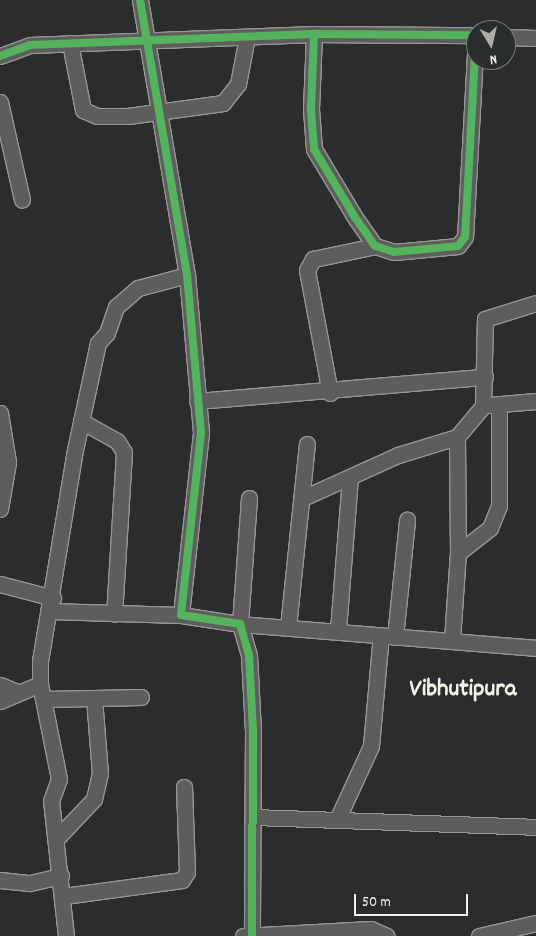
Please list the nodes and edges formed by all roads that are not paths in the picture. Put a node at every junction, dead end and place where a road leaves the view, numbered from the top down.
1 (140, 0) edge
2 (314, 34) junction
3 (247, 37) junction
4 (516, 37) edge
5 (536, 38) edge
6 (146, 40) junction
7 (70, 43) junction
8 (0, 56) edge
9 (0, 102) edge
10 (159, 112) junction
11 (3, 121) edge
12 (22, 200) dead end
13 (375, 246) junction
14 (187, 275) junction
15 (536, 303) edge
16 (485, 377) junction
17 (330, 393) junction
18 (197, 401) junction
19 (536, 401) edge
20 (499, 404) junction
21 (483, 406) junction
22 (0, 413) edge
23 (81, 420) junction
24 (457, 437) junction
25 (307, 444) dead end
26 (4, 462) edge
27 (350, 479) junction
28 (305, 497) junction
29 (249, 498) dead end
30 (0, 509) edge
31 (407, 520) dead end
32 (458, 553) junction
33 (0, 584) edge
34 (51, 604) junction
35 (114, 614) junction
36 (181, 615) junction
37 (240, 624) junction
38 (288, 627) junction
39 (338, 630) junction
40 (388, 636) junction
41 (452, 640) junction
42 (536, 648) edge
43 (40, 684) junction
44 (0, 685) edge
45 (17, 692) junction
46 (141, 697) dead end
47 (94, 698) junction
48 (44, 699) junction
49 (0, 701) edge
50 (184, 787) dead end
51 (253, 817) junction
52 (337, 820) junction
53 (536, 828) edge
54 (57, 838) junction
55 (61, 876) junction
56 (0, 880) edge
57 (64, 896) junction
58 (536, 923) edge
59 (66, 936) edge
60 (242, 936) edge
61 (252, 936) edge
62 (387, 936) edge
63 (480, 936) edge

1 - 6 street
2 - 3 street
2 - 13 street
2 - 13 street
3 - 6 street
3 - 10 street
4 - 5 street
6 - 7 street
6 - 10 street
7 - 8 street
7 - 10 street
9 - 11 street
10 - 14 street
11 - 12 street
13 - 17 street
14 - 18 street
14 - 23 street
15 - 16 street
16 - 17 street
16 - 21 street
17 - 18 street
18 - 36 street
19 - 20 street
20 - 21 street
20 - 32 street
21 - 24 street
22 - 26 street
23 - 34 street
23 - 35 street
24 - 27 street
24 - 32 street
25 - 28 street
26 - 30 street
27 - 28 street
27 - 39 street
28 - 38 street
29 - 37 street
31 - 40 street
32 - 41 street
33 - 34 street
34 - 35 street
34 - 43 street
35 - 36 street
36 - 37 street
37 - 38 street
37 - 51 street
38 - 39 street
39 - 40 street
40 - 41 street
40 - 52 street
41 - 42 street
43 - 45 street
43 - 48 street
44 - 45 street
45 - 49 street
46 - 47 street
47 - 48 street
47 - 54 street
48 - 54 street
50 - 57 street
51 - 52 street
51 - 61 street
52 - 53 street
54 - 55 street
55 - 56 street
55 - 57 street
57 - 59 street
58 - 63 street
60 - 61 street
61 - 62 street

